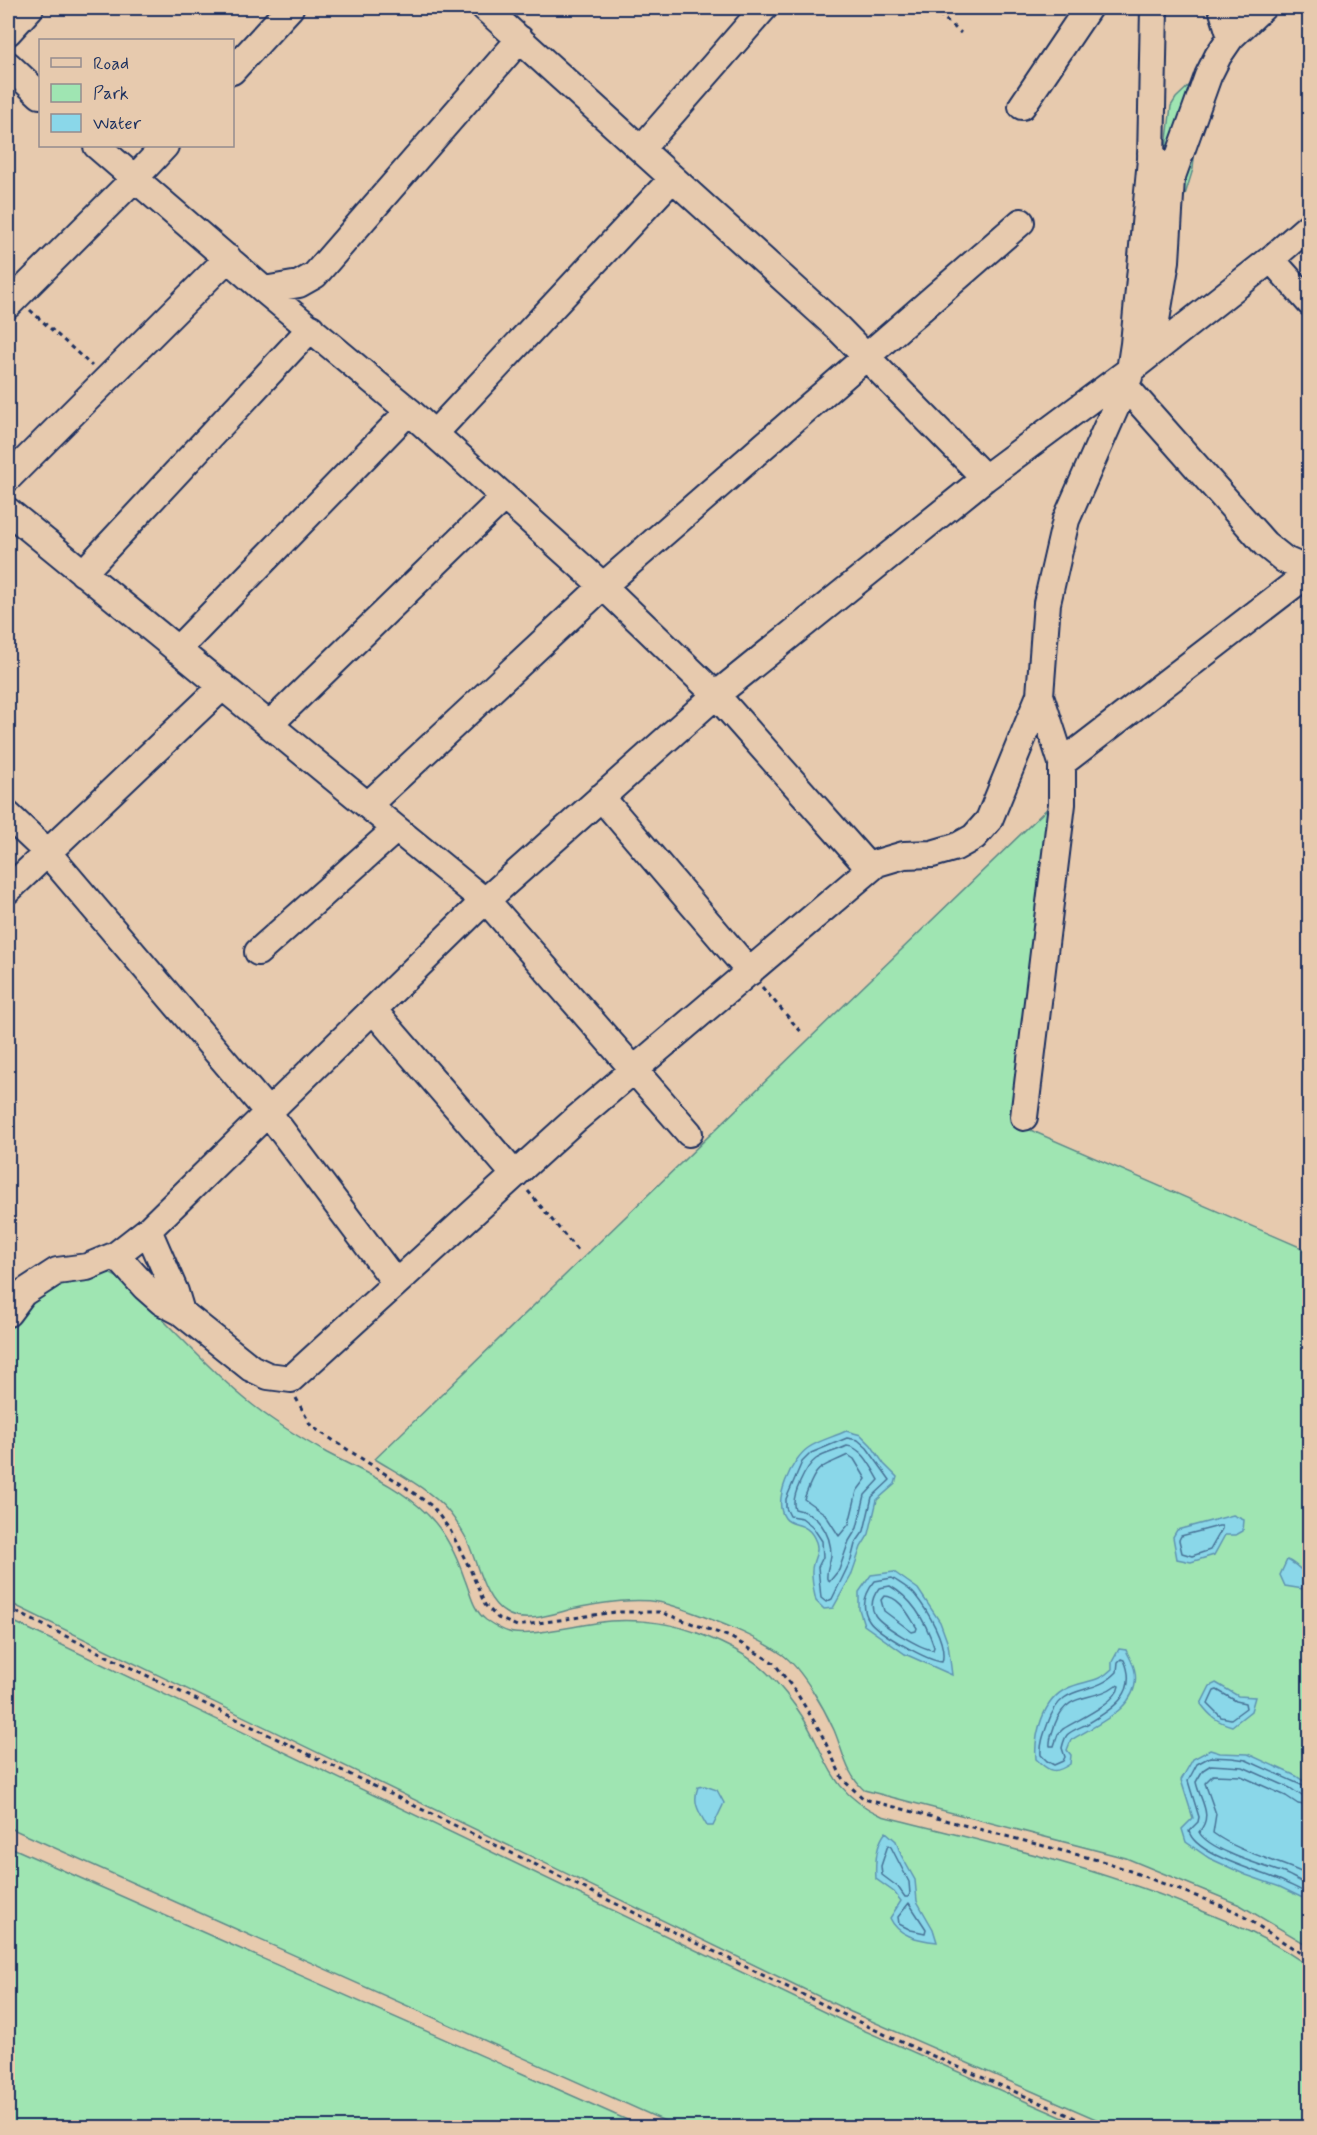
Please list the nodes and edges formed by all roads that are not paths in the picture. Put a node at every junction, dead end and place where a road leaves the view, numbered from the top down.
1 (30, 8) edge
2 (290, 8) edge
3 (485, 8) edge
4 (764, 8) edge
5 (1088, 8) edge
6 (1154, 8) edge
7 (1222, 8) edge
8 (1262, 8) edge
9 (8, 32) edge
10 (1231, 37) junction
11 (520, 39) junction
12 (8, 65) edge
13 (234, 69) edge
14 (39, 94) edge
15 (1022, 106) dead end
16 (98, 147) edge
17 (164, 147) edge
18 (641, 149) junction
19 (1151, 153) junction
20 (135, 178) junction
21 (672, 179) junction
22 (1172, 179) junction
23 (1021, 222) dead end
24 (1310, 225) edge
25 (228, 258) junction
26 (1271, 259) junction
27 (264, 290) junction
28 (12, 301) edge
29 (1310, 303) edge
30 (311, 328) junction
31 (1134, 344) junction
32 (866, 357) junction
33 (1128, 378) junction
34 (410, 411) junction
35 (435, 434) junction
36 (8, 478) edge
37 (985, 478) junction
38 (503, 498) junction
39 (8, 511) edge
40 (1310, 572) edge
41 (83, 573) junction
42 (603, 586) junction
43 (177, 650) junction
44 (223, 686) junction
45 (716, 695) junction
46 (1040, 695) junction
47 (269, 725) junction
48 (1062, 763) junction
49 (602, 797) junction
50 (368, 805) junction
51 (8, 815) edge
52 (396, 829) junction
53 (46, 851) junction
54 (870, 869) junction
55 (8, 890) edge
56 (485, 901) junction
57 (258, 952) dead end
58 (750, 972) junction
59 (374, 1011) junction
60 (633, 1071) junction
61 (267, 1111) junction
62 (1024, 1117) dead end
63 (688, 1133) dead end
64 (515, 1175) junction
65 (148, 1230) junction
66 (116, 1255) junction
67 (396, 1283) junction
68 (181, 1312) junction
69 (8, 1313) edge

1 - 9 street
2 - 13 street
3 - 11 street
4 - 18 street
5 - 15 street
6 - 19 street
7 - 10 street
8 - 10 street
10 - 22 street
11 - 18 street
11 - 27 street
12 - 14 street
16 - 20 street
17 - 20 street
18 - 21 street
19 - 22 street
19 - 31 street
20 - 25 street
20 - 28 street
21 - 32 street
21 - 35 street
22 - 31 street
23 - 32 street
24 - 26 street
25 - 27 street
25 - 36 street
26 - 29 street
26 - 33 street
27 - 30 street
30 - 34 street
30 - 41 street
31 - 33 street
32 - 37 street
32 - 42 street
33 - 37 street
33 - 40 street
33 - 46 street
34 - 35 street
34 - 43 street
35 - 38 street
37 - 45 street
38 - 42 street
38 - 47 street
39 - 41 street
40 - 48 street
41 - 43 street
42 - 45 street
42 - 50 street
43 - 44 street
44 - 47 street
44 - 53 street
45 - 49 street
45 - 54 street
46 - 48 street
46 - 54 street
47 - 50 street
48 - 62 street
49 - 56 street
49 - 58 street
50 - 52 street
51 - 53 street
52 - 56 street
52 - 57 street
53 - 55 street
53 - 61 street
54 - 58 street
56 - 59 street
56 - 60 street
58 - 60 street
59 - 61 street
59 - 64 street
60 - 63 street
60 - 64 street
61 - 65 street
61 - 67 street
64 - 67 street
65 - 66 street
65 - 68 street
66 - 68 street
66 - 69 street
67 - 68 street

